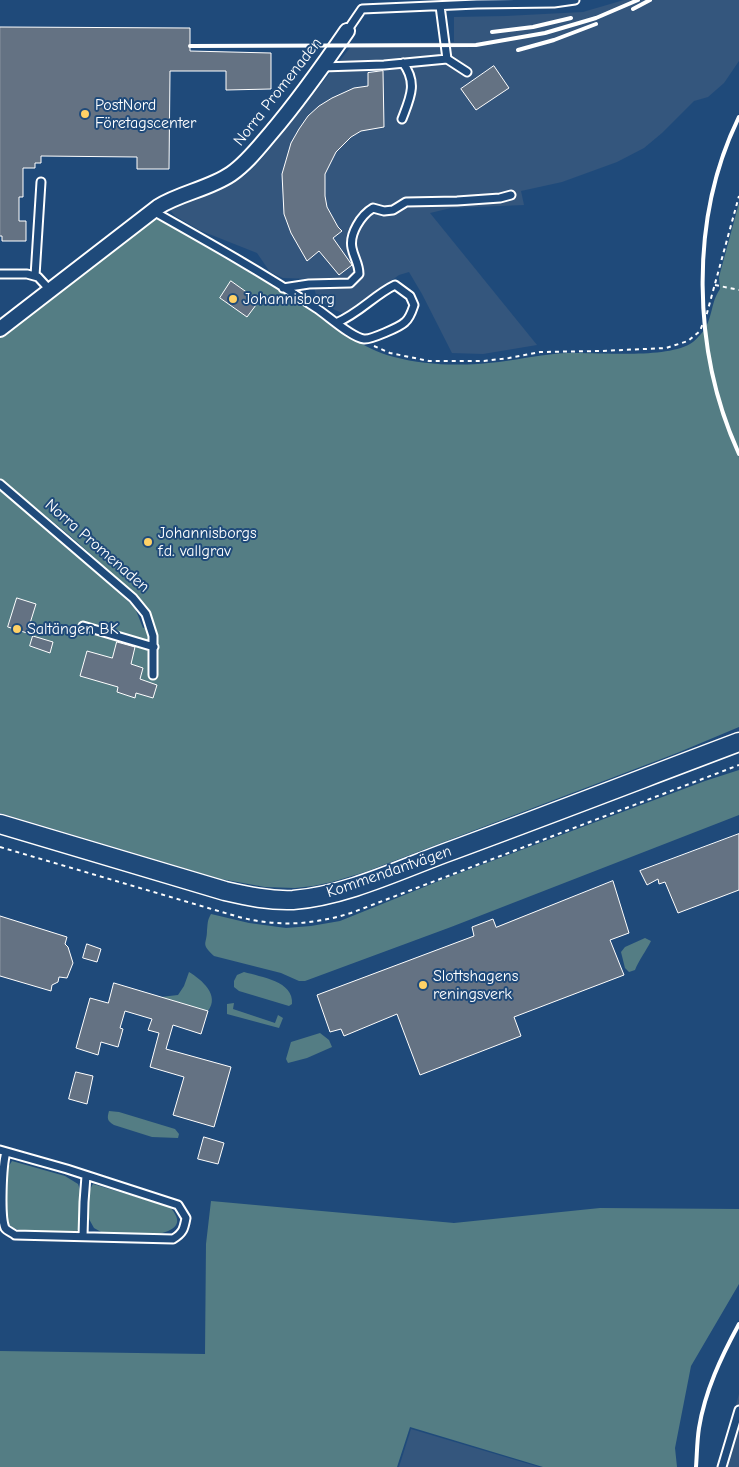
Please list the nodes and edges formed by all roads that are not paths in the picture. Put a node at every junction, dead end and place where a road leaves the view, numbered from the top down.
1 (575, 0) edge
2 (440, 6) junction
3 (347, 30) joint
4 (447, 59) junction
5 (403, 63) junction
6 (322, 67) junction
7 (467, 72) dead end
8 (402, 119) dead end
9 (41, 182) dead end
10 (511, 195) dead end
11 (152, 211) junction
12 (0, 274) edge
13 (35, 276) junction
14 (283, 288) junction
15 (50, 290) junction
16 (336, 323) junction
17 (0, 329) edge
18 (0, 484) edge
19 (83, 626) dead end
20 (154, 648) junction
21 (153, 674) dead end
22 (739, 742) edge
23 (0, 824) edge
24 (3, 1151) edge
25 (86, 1176) junction
26 (83, 1236) junction
27 (739, 1410) edge
28 (722, 1467) edge

1 - 2 lane
2 - 3 lane
2 - 4 lane
3 - 6 street, Norra Promenaden
4 - 5 lane
4 - 7 lane
5 - 6 lane
5 - 8 lane
6 - 11 street, Norra Promenaden
9 - 13 lane
10 - 14 lane
11 - 14 lane
11 - 15 street, Norra Promenaden
12 - 13 lane
13 - 15 lane
14 - 16 lane
15 - 17 street, Norra Promenaden
16 - 16 lane
18 - 20 lane, Norra Promenaden
19 - 20 lane
20 - 21 lane, Norra Promenaden
22 - 23 street, Kommendantvägen
24 - 25 lane
24 - 26 lane
25 - 26 lane
25 - 26 lane
27 - 28 lane

